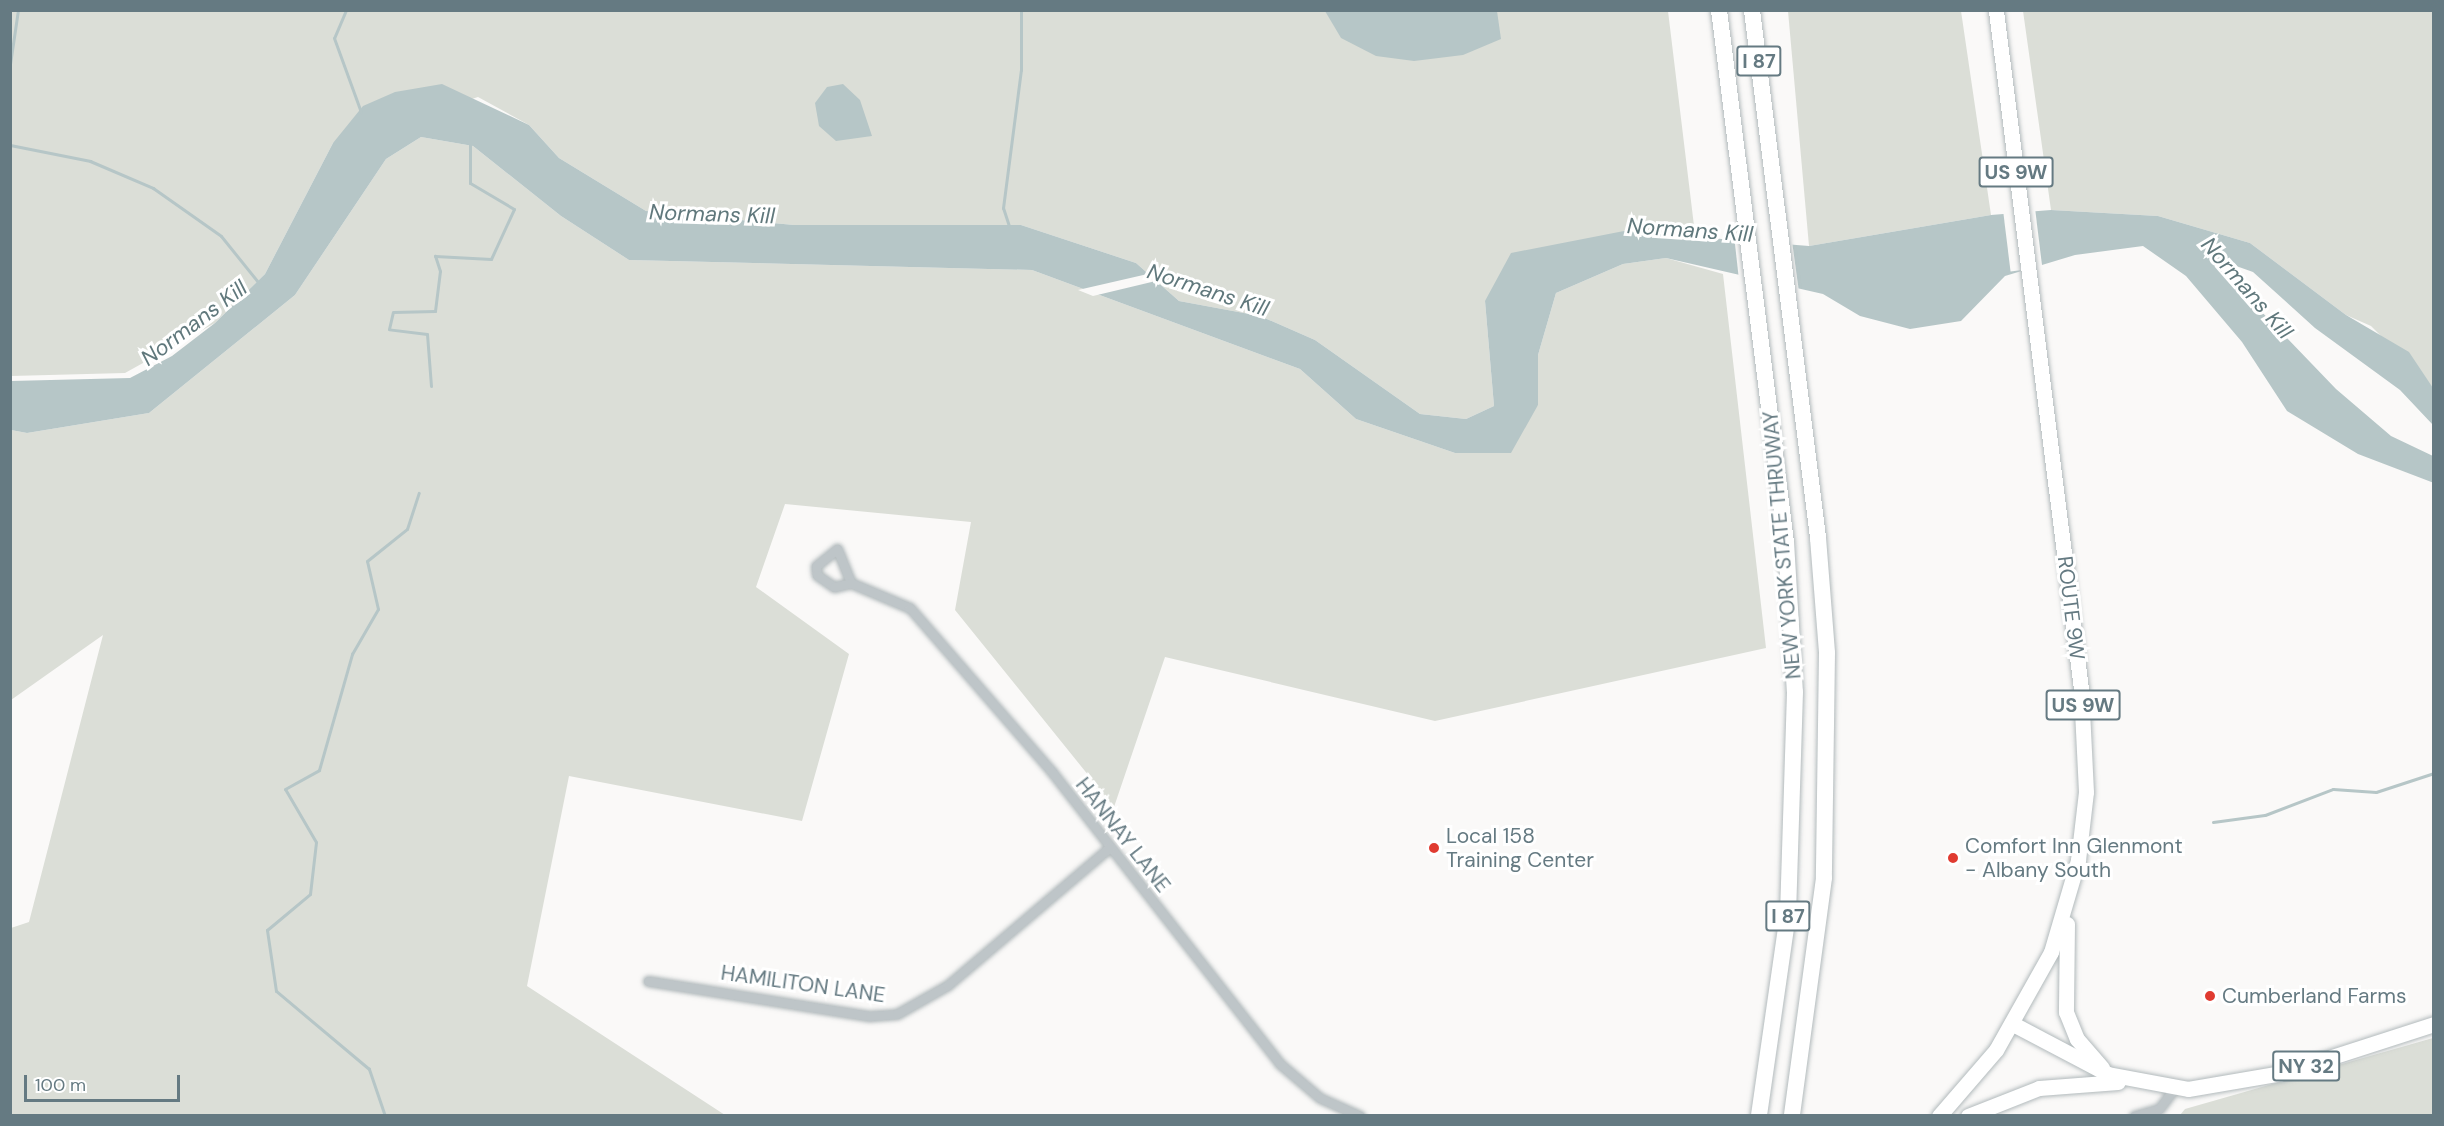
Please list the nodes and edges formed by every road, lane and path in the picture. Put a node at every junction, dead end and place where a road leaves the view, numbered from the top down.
1 (1719, 10) edge
2 (1752, 10) edge
3 (1996, 10) edge
4 (851, 583) dead end
5 (1110, 847) junction
6 (2069, 899) junction
7 (648, 981) dead end
8 (2013, 1024) junction
9 (2433, 1024) edge
10 (2108, 1074) junction
11 (2132, 1082) junction
12 (2174, 1089) junction
13 (1360, 1116) edge
14 (1759, 1116) edge
15 (1792, 1116) edge
16 (1939, 1116) edge
17 (1968, 1116) edge
18 (2134, 1116) edge

1 - 14 highway, NEW YORK STATE THRUWAY / I 87
2 - 15 highway, NEW YORK STATE THRUWAY / I 87
3 - 6 main road, ROUTE 9W / US 9W
4 - 5 street, HANNAY LANE
5 - 7 street, HAMILITON LANE
5 - 13 street, HANNAY LANE
6 - 8 main road, ROUTE 9W / US 9W
6 - 10 main road
8 - 10 main road, NY 32
8 - 16 main road, ROUTE 9W / US 9W
9 - 12 main road, NY 32
10 - 11 main road, NY 32
11 - 12 main road, NY 32
11 - 17 main road, NY 32
12 - 18 street

